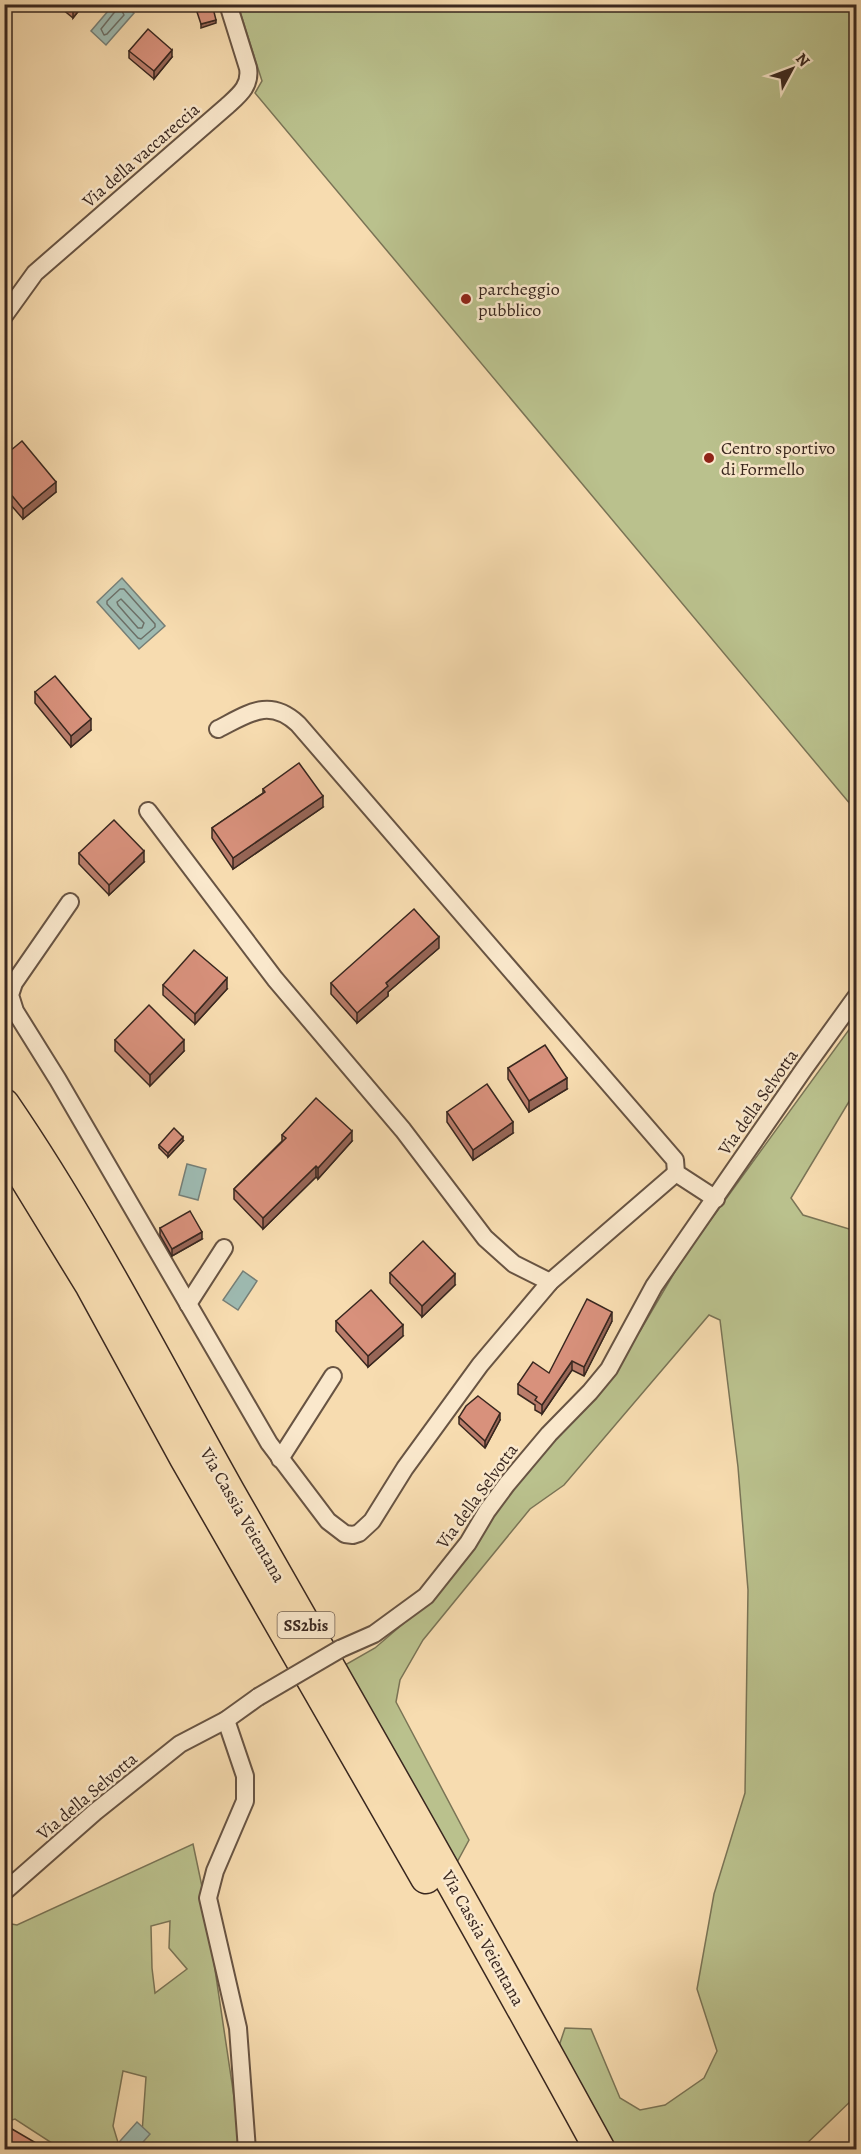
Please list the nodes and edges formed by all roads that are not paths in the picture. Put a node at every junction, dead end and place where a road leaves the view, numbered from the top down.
1 (228, 4) edge
2 (4, 316) edge
3 (218, 729) dead end
4 (148, 811) dead end
5 (70, 902) dead end
6 (856, 997) edge
7 (4, 1104) edge
8 (4, 1144) edge
9 (676, 1173) junction
10 (716, 1199) junction
11 (224, 1248) dead end
12 (550, 1282) junction
13 (188, 1304) junction
14 (333, 1376) dead end
15 (280, 1459) junction
16 (226, 1720) junction
17 (4, 1892) edge
18 (247, 2150) edge
19 (577, 2150) edge
20 (600, 2150) edge

1 - 2 street, Via della vaccareccia
3 - 9 street
4 - 12 street
5 - 13 street
6 - 10 street, Via della Selvotta
7 - 20 highway, Via Cassia Veientana / SS2bis
8 - 19 highway, Via Cassia Veientana / SS2bis
9 - 10 street
9 - 12 street
10 - 16 street, Via della Selvotta, bridge
11 - 13 street
12 - 15 street
13 - 15 street
14 - 15 street
16 - 17 street, Via della Selvotta
16 - 18 street

